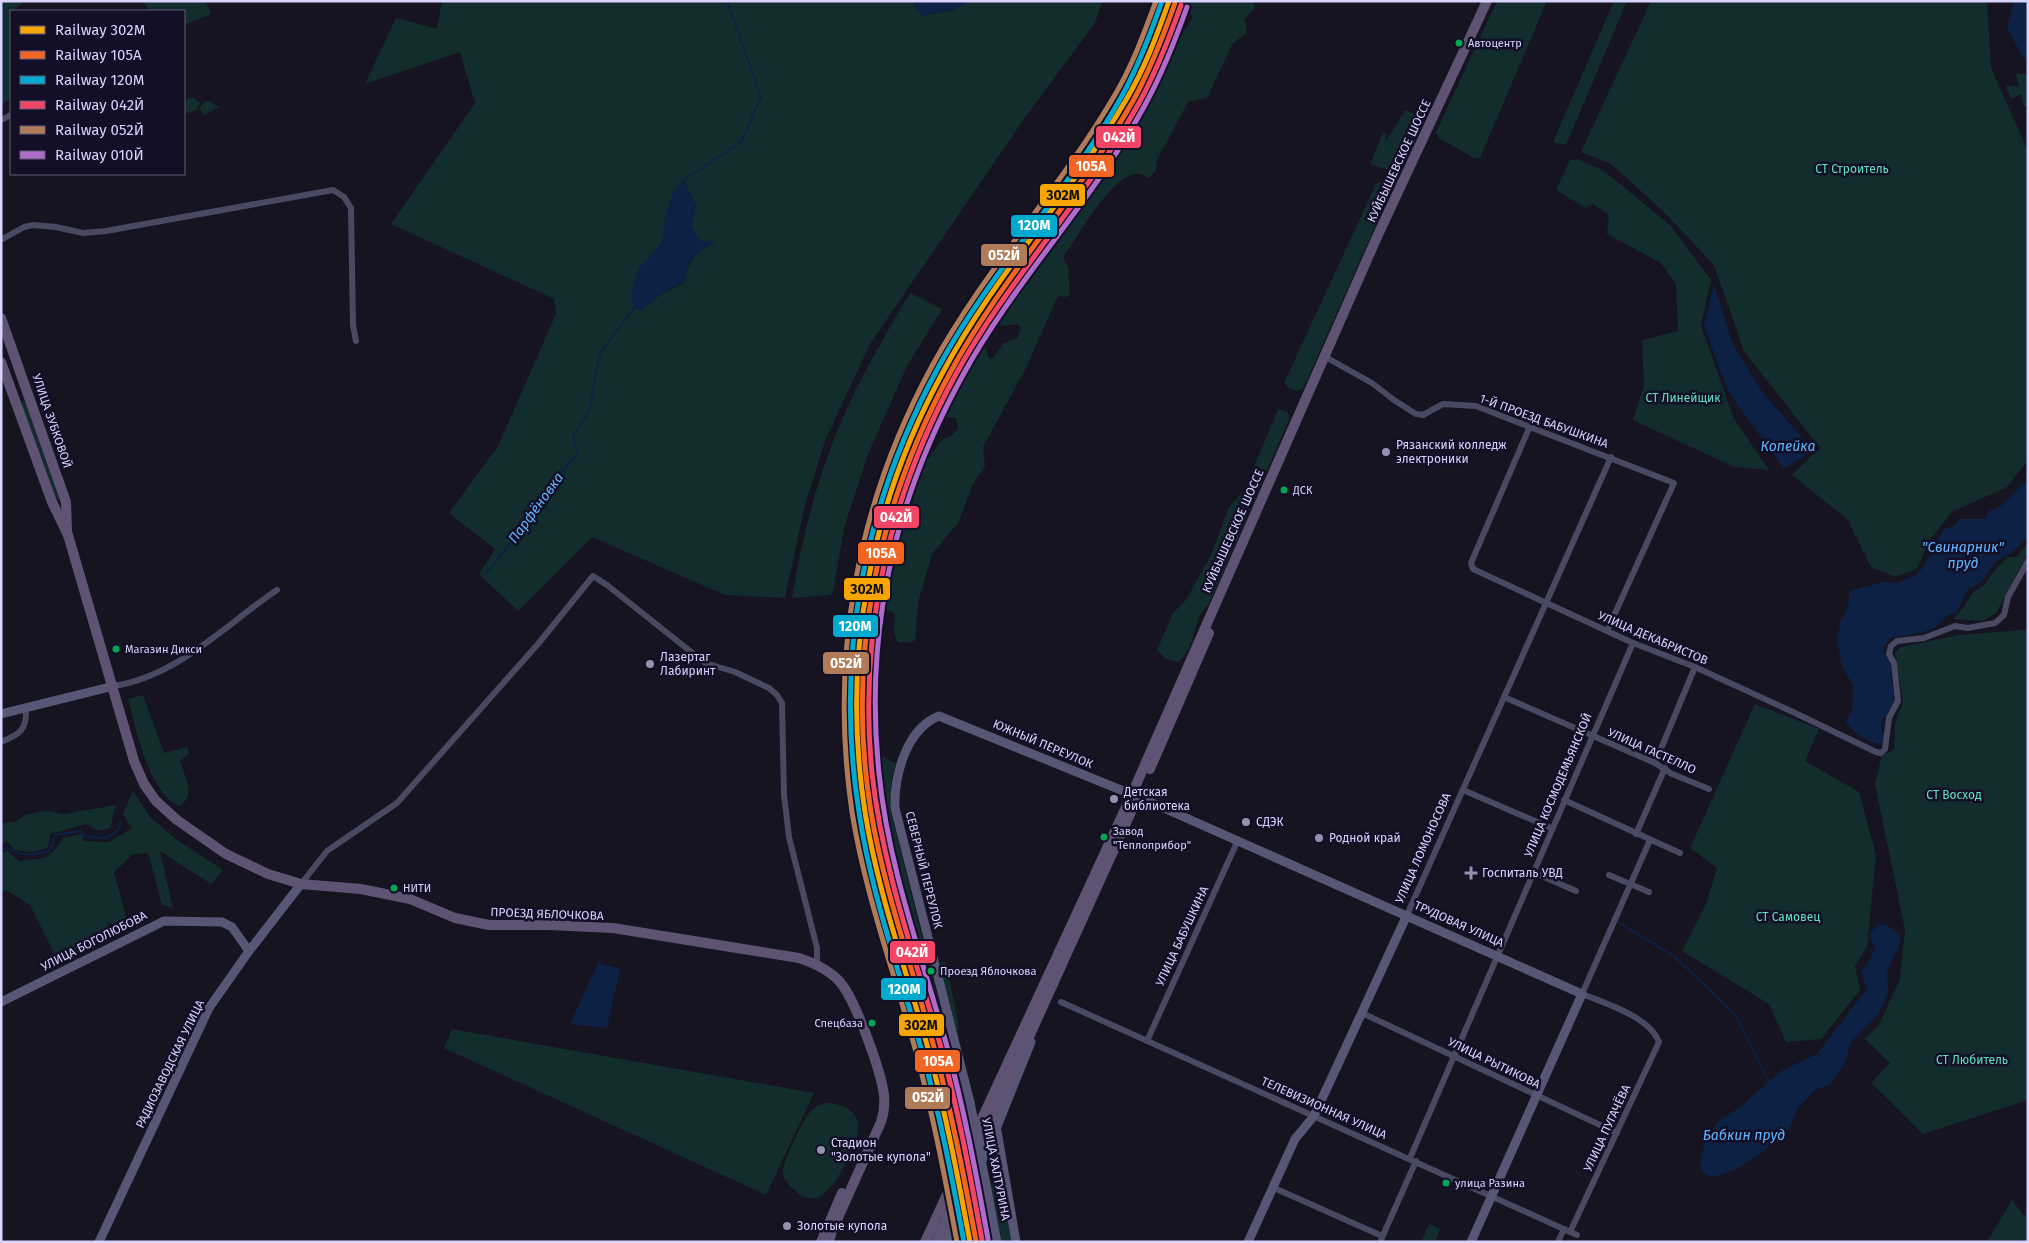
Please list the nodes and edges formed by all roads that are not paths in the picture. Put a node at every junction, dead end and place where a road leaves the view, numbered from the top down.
1 (1486, 1) edge
2 (1494, 1) edge
3 (1, 240) edge
4 (1, 318) edge
5 (356, 341) dead end
6 (1329, 359) junction
7 (1, 362) edge
8 (20, 367) junction
9 (5, 372) junction
10 (26, 384) junction
11 (11, 390) junction
12 (31, 399) junction
13 (18, 405) junction
14 (1530, 426) junction
15 (1610, 457) junction
16 (52, 502) junction
17 (66, 502) junction
18 (68, 535) junction
19 (2028, 561) edge
20 (277, 590) dead end
21 (1544, 603) junction
22 (1607, 631) junction
23 (1633, 643) junction
24 (1696, 667) junction
25 (114, 686) junction
26 (1504, 697) junction
27 (26, 708) junction
28 (1, 714) edge
29 (939, 716) joint
30 (1592, 737) junction
31 (1, 742) edge
32 (1655, 763) junction
33 (1665, 768) junction
34 (1709, 789) dead end
35 (1463, 790) junction
36 (1135, 795) junction
37 (1564, 800) junction
38 (1551, 828) junction
39 (1636, 834) junction
40 (1238, 840) junction
41 (1650, 840) junction
42 (1680, 853) dead end
43 (1533, 872) junction
44 (1608, 875) dead end
45 (301, 884) junction
46 (1629, 884) junction
47 (1576, 891) dead end
48 (1649, 892) dead end
49 (1408, 915) junction
50 (249, 951) junction
51 (1497, 955) junction
52 (817, 965) junction
53 (1582, 994) junction
54 (1, 1002) edge
55 (1061, 1002) dead end
56 (1045, 1004) junction
57 (1362, 1013) junction
58 (1656, 1033) joint
59 (1147, 1041) junction
60 (1454, 1056) junction
61 (1008, 1074) junction
62 (1537, 1096) junction
63 (970, 1102) joint
64 (1314, 1116) junction
65 (996, 1129) junction
66 (1617, 1133) junction
67 (1410, 1158) junction
68 (1416, 1161) junction
69 (1272, 1187) junction
70 (1492, 1196) junction
71 (1566, 1230) junction
72 (1577, 1235) dead end
73 (1381, 1239) edge
74 (823, 1241) edge
75 (926, 1241) edge
76 (99, 1242) edge
77 (936, 1242) edge
78 (946, 1242) edge
79 (997, 1242) edge
80 (1016, 1242) edge
81 (1248, 1242) edge
82 (1471, 1242) edge
83 (1558, 1242) edge

1 - 36 main road, КУЙБЫШЕВСКОЕ ШОССЕ
2 - 6 main road, КУЙБЫШЕВСКОЕ ШОССЕ
3 - 5 street
4 - 8 main road, УЛИЦА ЗУБКОВОЙ
6 - 14 street, 1-Й ПРОЕЗД БАБУШКИНА
6 - 36 main road, КУЙБЫШЕВСКОЕ ШОССЕ
7 - 9 main road, УЛИЦА ЗУБКОВОЙ
8 - 9 main road
8 - 10 main road, УЛИЦА ЗУБКОВОЙ
9 - 11 main road, УЛИЦА ЗУБКОВОЙ
10 - 11 main road
10 - 12 main road, УЛИЦА ЗУБКОВОЙ
11 - 13 main road, УЛИЦА ЗУБКОВОЙ
12 - 13 main road
12 - 17 main road, УЛИЦА ЗУБКОВОЙ
13 - 16 main road, УЛИЦА ЗУБКОВОЙ
14 - 15 street, 1-Й ПРОЕЗД БАБУШКИНА
14 - 21 street, УЛИЦА ДЕКАБРИСТОВ
15 - 21 street, УЛИЦА ЛОМОНОСОВА
15 - 22 street, 1-Й ПРОЕЗД БАБУШКИНА
16 - 17 main road
16 - 18 main road, УЛИЦА ЗУБКОВОЙ
17 - 18 main road, УЛИЦА ЗУБКОВОЙ
18 - 25 main road, УЛИЦА ЗУБКОВОЙ
19 - 24 street, УЛИЦА ДЕКАБРИСТОВ
20 - 25 street
21 - 22 street, УЛИЦА ДЕКАБРИСТОВ
21 - 26 street, УЛИЦА ЛОМОНОСОВА
22 - 23 street, УЛИЦА ДЕКАБРИСТОВ
23 - 24 street, УЛИЦА ДЕКАБРИСТОВ
23 - 30 street, УЛИЦА КОСМОДЕМЬЯНСКОЙ
24 - 32 street
25 - 27 street
25 - 45 main road, ПРОЕЗД ЯБЛОЧКОВА
26 - 30 street, УЛИЦА ГАСТЕЛЛО
26 - 35 street, УЛИЦА ЛОМОНОСОВА
27 - 28 street
27 - 31 street
29 - 36 street, ЮЖНЫЙ ПЕРЕУЛОК
29 - 63 street, СЕВЕРНЫЙ ПЕРЕУЛОК
30 - 32 street, УЛИЦА ГАСТЕЛЛО
30 - 37 street, УЛИЦА КОСМОДЕМЬЯНСКОЙ
32 - 33 street, УЛИЦА ГАСТЕЛЛО
33 - 34 street, УЛИЦА ГАСТЕЛЛО
33 - 39 street
35 - 38 street
35 - 49 street, УЛИЦА ЛОМОНОСОВА
36 - 40 street, ТРУДОВАЯ УЛИЦА
36 - 56 main road, КУЙБЫШЕВСКОЕ ШОССЕ
36 - 61 main road, КУЙБЫШЕВСКОЕ ШОССЕ
37 - 38 street, УЛИЦА КОСМОДЕМЬЯНСКОЙ
37 - 39 street
38 - 43 street, УЛИЦА КОСМОДЕМЬЯНСКОЙ
39 - 41 street
40 - 49 street, ТРУДОВАЯ УЛИЦА
40 - 59 street, УЛИЦА БАБУШКИНА
41 - 42 street
41 - 46 street
43 - 47 street
43 - 51 street, УЛИЦА КОСМОДЕМЬЯНСКОЙ
44 - 46 street
45 - 50 street, РАДИОЗАВОДСКАЯ УЛИЦА
45 - 52 main road, ПРОЕЗД ЯБЛОЧКОВА
45 - 52 street
46 - 48 street
46 - 53 street
49 - 51 street, ТРУДОВАЯ УЛИЦА
49 - 57 street, УЛИЦА ЛОМОНОСОВА
50 - 54 street, УЛИЦА БОГОЛЮБОВА
50 - 76 street, РАДИОЗАВОДСКАЯ УЛИЦА
51 - 53 street, ТРУДОВАЯ УЛИЦА
51 - 60 street, УЛИЦА КОСМОДЕМЬЯНСКОЙ
52 - 74 main road
53 - 58 street, ТРУДОВАЯ УЛИЦА
53 - 62 street
55 - 59 street, ТЕЛЕВИЗИОННАЯ УЛИЦА
56 - 61 main road, КУЙБЫШЕВСКОЕ ШОССЕ
56 - 65 street, КУЙБЫШЕВСКОЕ ШОССЕ
57 - 60 street, УЛИЦА РЫТИКОВА
57 - 64 street, УЛИЦА ЛОМОНОСОВА
58 - 66 street, УЛИЦА ПУГАЧЁВА
59 - 64 street, ТЕЛЕВИЗИОННАЯ УЛИЦА
60 - 62 street, УЛИЦА РЫТИКОВА
60 - 67 street, УЛИЦА КОСМОДЕМЬЯНСКОЙ
61 - 75 main road
61 - 77 main road
62 - 66 street, УЛИЦА РЫТИКОВА
62 - 70 street
63 - 79 street, УЛИЦА ХАЛТУРИНА, bridge
64 - 67 street, ТЕЛЕВИЗИОННАЯ УЛИЦА
64 - 69 street, УЛИЦА ЛОМОНОСОВА
65 - 78 street, КУЙБЫШЕВСКОЕ ШОССЕ
65 - 80 street, УЛИЦА ХАЛТУРИНА
66 - 71 street, УЛИЦА ПУГАЧЁВА
67 - 68 street, ТЕЛЕВИЗИОННАЯ УЛИЦА
68 - 70 street, ТЕЛЕВИЗИОННАЯ УЛИЦА
68 - 73 street
69 - 73 street
69 - 81 street, УЛИЦА ЛОМОНОСОВА
70 - 71 street, ТЕЛЕВИЗИОННАЯ УЛИЦА
70 - 82 street
71 - 72 street, ТЕЛЕВИЗИОННАЯ УЛИЦА
71 - 83 street, УЛИЦА ПУГАЧЁВА

